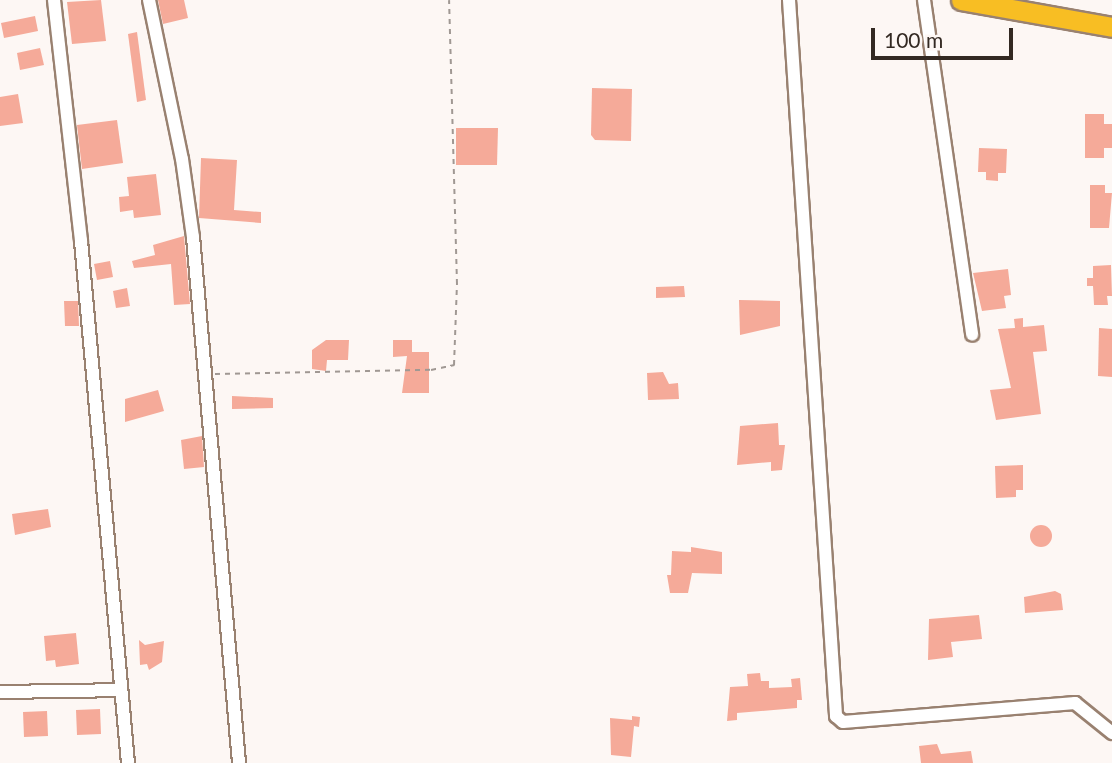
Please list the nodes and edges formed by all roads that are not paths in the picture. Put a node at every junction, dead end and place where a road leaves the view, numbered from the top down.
1 (54, 0) edge
2 (149, 0) edge
3 (789, 0) edge
4 (923, 0) edge
5 (961, 0) edge
6 (1029, 0) edge
7 (1112, 15) edge
8 (1112, 27) edge
9 (972, 335) dead end
10 (121, 691) junction
11 (0, 692) edge
12 (1112, 733) edge
13 (128, 763) edge
14 (239, 763) edge

1 - 10 street
2 - 14 street
3 - 12 street
4 - 9 street
5 - 8 highway
6 - 7 highway
10 - 11 street
10 - 13 street

